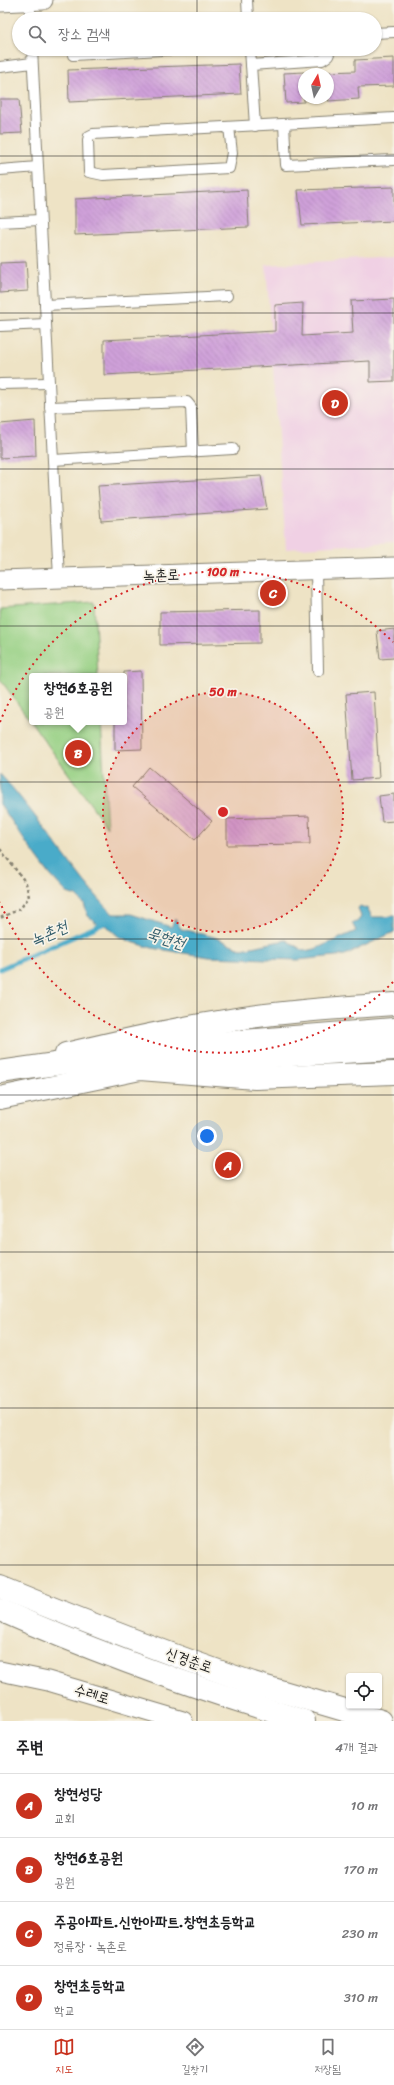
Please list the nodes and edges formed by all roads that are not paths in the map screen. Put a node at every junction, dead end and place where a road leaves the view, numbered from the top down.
1 (30, 0) edge
2 (43, 0) edge
3 (247, 0) edge
4 (0, 2) edge
5 (30, 12) edge
6 (248, 12) edge
7 (382, 32) edge
8 (394, 32) edge
9 (32, 56) edge
10 (251, 56) edge
11 (328, 56) edge
12 (32, 63) junction
13 (252, 64) junction
14 (0, 67) edge
15 (394, 118) edge
16 (284, 124) junction
17 (255, 126) junction
18 (229, 127) junction
19 (394, 160) edge
20 (38, 167) junction
21 (0, 170) edge
22 (40, 220) junction
23 (0, 222) edge
24 (227, 296) dead end
25 (45, 305) junction
26 (46, 324) junction
27 (0, 326) edge
28 (49, 383) junction
29 (0, 384) edge
30 (50, 407) junction
31 (233, 450) dead end
32 (193, 452) junction
33 (53, 460) junction
34 (394, 567) edge
35 (316, 570) junction
36 (59, 578) junction
37 (0, 580) edge
38 (318, 671) dead end
39 (394, 1004) edge
40 (394, 1029) edge
41 (394, 1049) edge
42 (140, 1069) junction
43 (0, 1071) edge
44 (394, 1073) edge
45 (0, 1098) edge
46 (0, 1587) edge
47 (0, 1610) edge
48 (0, 1671) edge
49 (183, 1721) edge
50 (304, 1721) edge
51 (381, 1721) edge

1 - 2 street
1 - 4 street
1 - 5 lane
3 - 6 lane
7 - 8 lane
9 - 12 lane
10 - 13 lane
11 - 13 lane
12 - 14 lane
12 - 20 lane
13 - 17 lane
15 - 16 lane
16 - 17 lane
16 - 19 lane
17 - 18 lane
18 - 18 lane
20 - 21 lane
20 - 22 lane
22 - 23 lane
22 - 25 lane
24 - 25 lane
25 - 26 lane
26 - 27 lane
26 - 28 lane
28 - 29 lane
28 - 30 lane
30 - 32 lane
30 - 33 lane
31 - 32 lane
32 - 33 lane
33 - 36 lane
34 - 35 street, 녹촌로
35 - 36 street, 녹촌로
35 - 38 lane
36 - 37 street, 녹촌로
39 - 43 highway
40 - 43 highway
41 - 42 highway
42 - 44 highway
42 - 45 highway
46 - 51 highway, 신경춘로
47 - 50 highway, 신경춘로
48 - 49 street, 수레로

